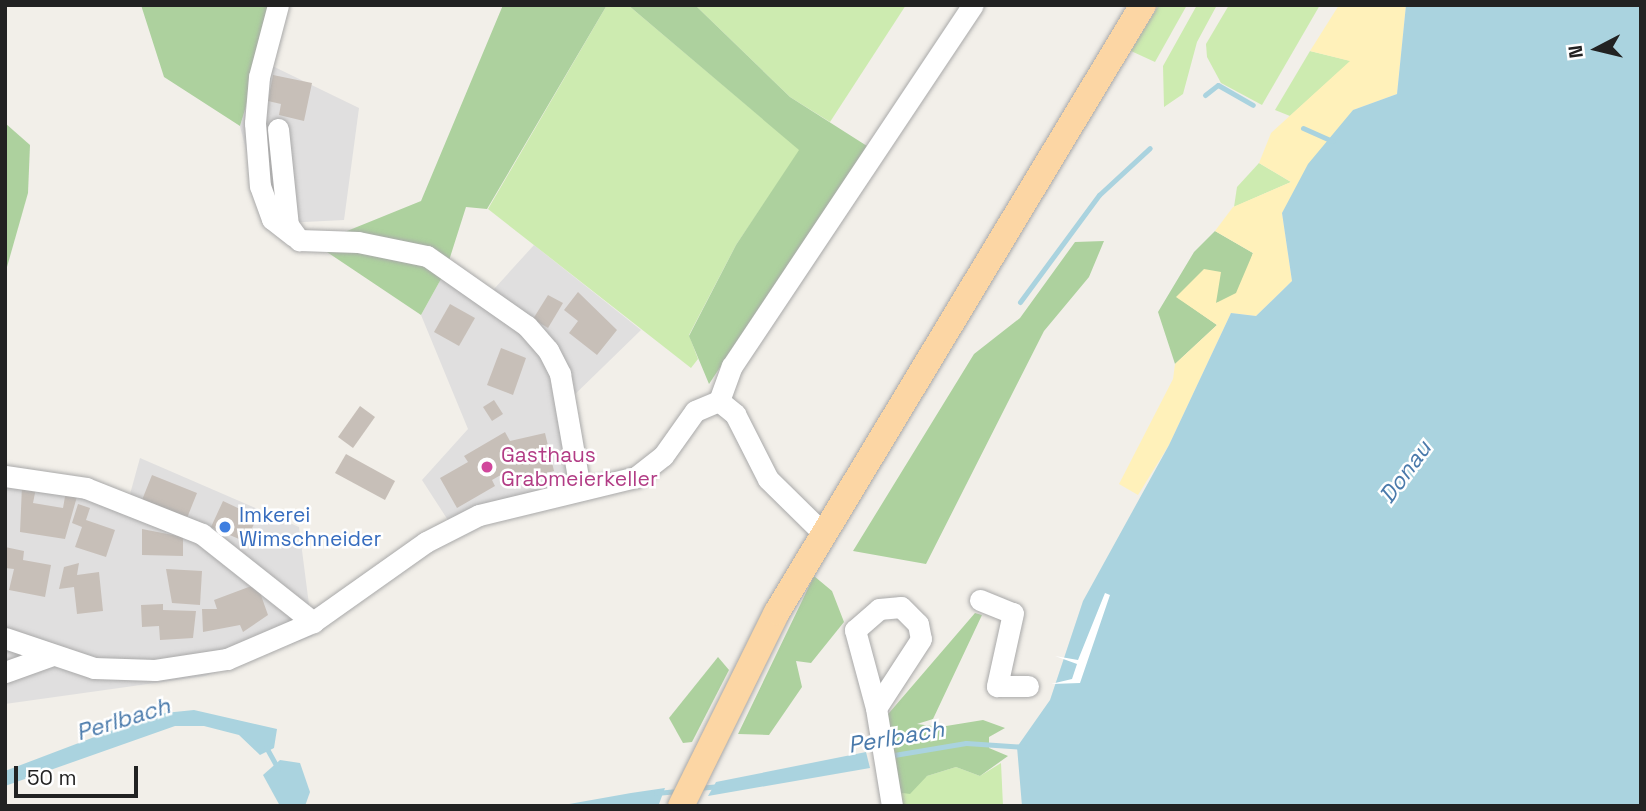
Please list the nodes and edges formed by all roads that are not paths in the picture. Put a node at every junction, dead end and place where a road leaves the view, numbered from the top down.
1 (278, 5) edge
2 (973, 5) edge
3 (1143, 5) edge
4 (278, 129) dead end
5 (299, 240) junction
6 (719, 401) junction
7 (5, 476) edge
8 (580, 489) junction
9 (822, 533) junction
10 (980, 600) dead end
11 (313, 622) junction
12 (5, 638) edge
13 (50, 656) junction
14 (5, 671) edge
15 (1027, 686) dead end
16 (875, 714) dead end
17 (891, 804) edge
18 (681, 806) edge

1 - 5 street
2 - 6 street
3 - 9 main road
4 - 5 street
5 - 8 street
6 - 8 street
6 - 9 street
7 - 11 street
8 - 11 street
9 - 18 main road
10 - 15 street
11 - 13 street
12 - 13 street
13 - 14 street
16 - 17 street

